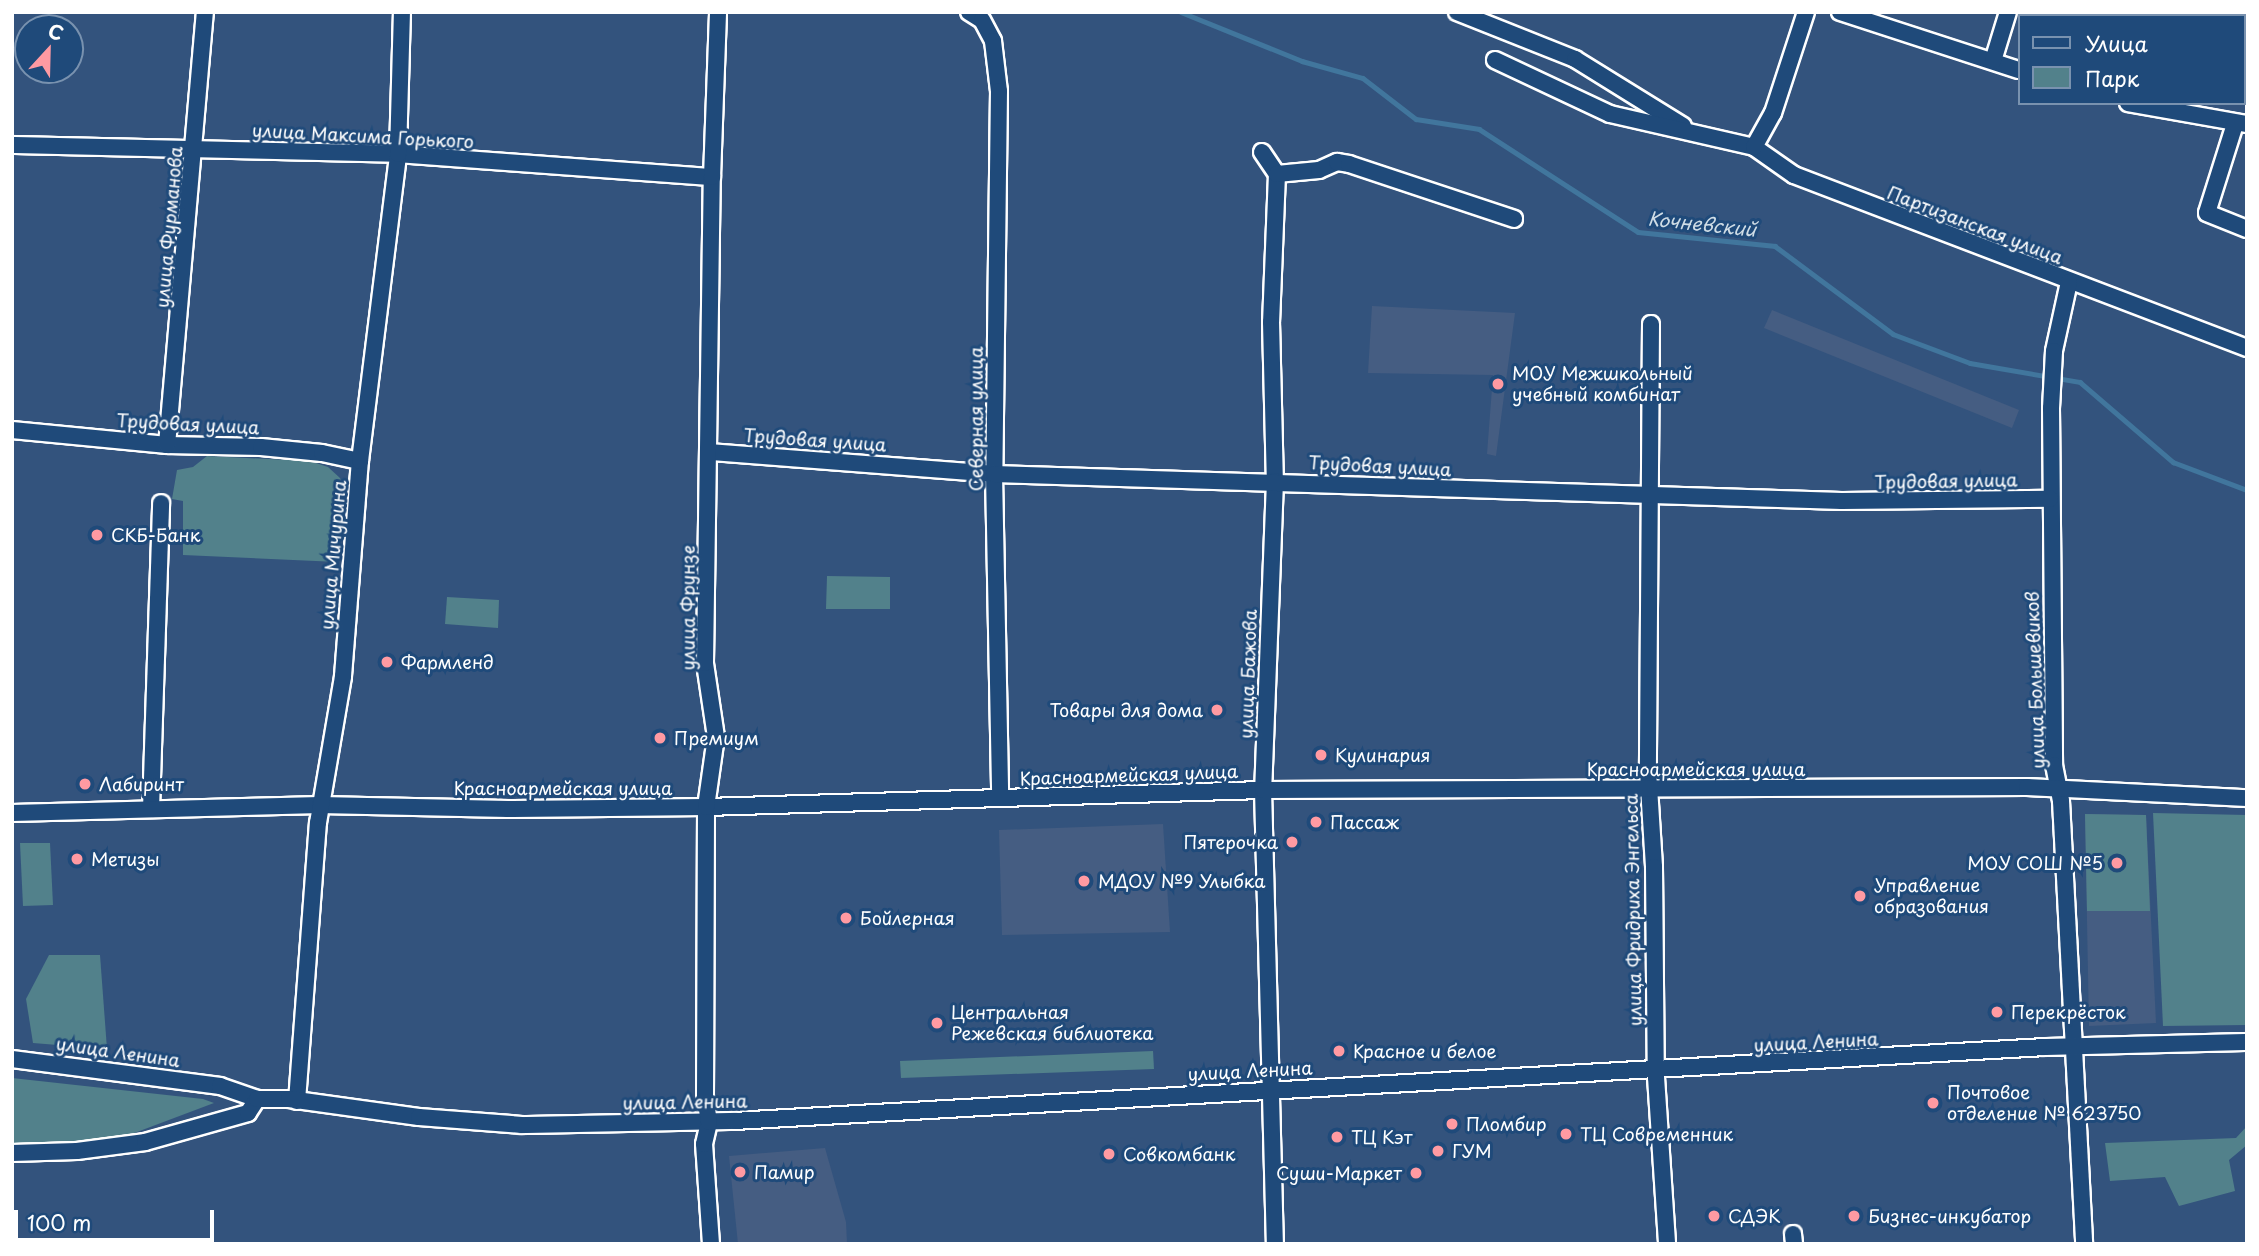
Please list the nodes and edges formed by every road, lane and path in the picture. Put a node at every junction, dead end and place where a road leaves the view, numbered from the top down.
1 (205, 12) edge
2 (402, 12) edge
3 (718, 12) edge
4 (969, 12) edge
5 (1457, 12) edge
6 (1806, 12) edge
7 (1840, 12) edge
8 (2008, 12) edge
9 (1495, 60) dead end
10 (1993, 61) junction
11 (2018, 69) edge
12 (2149, 105) edge
13 (2212, 111) edge
14 (2241, 124) edge
15 (1694, 132) junction
16 (12, 145) edge
17 (1754, 147) junction
18 (195, 149) junction
19 (1262, 152) dead end
20 (398, 154) junction
21 (1277, 174) junction
22 (712, 177) junction
23 (1514, 219) dead end
24 (2247, 229) edge
25 (2069, 282) junction
26 (1651, 324) dead end
27 (2247, 348) edge
28 (12, 430) edge
29 (167, 444) junction
30 (710, 452) junction
31 (360, 461) junction
32 (994, 474) junction
33 (1275, 481) junction
34 (1651, 496) junction
35 (2050, 499) junction
36 (161, 503) dead end
37 (1650, 789) junction
38 (2058, 789) junction
39 (1263, 790) junction
40 (1000, 798) junction
41 (2247, 798) edge
42 (320, 805) junction
43 (706, 807) junction
44 (151, 809) junction
45 (12, 813) edge
46 (2247, 1042) edge
47 (2074, 1046) junction
48 (12, 1059) edge
49 (1656, 1071) junction
50 (1272, 1089) junction
51 (257, 1099) junction
52 (297, 1101) junction
53 (709, 1122) junction
54 (12, 1153) edge
55 (711, 1244) edge
56 (1275, 1244) edge
57 (1667, 1244) edge
58 (2084, 1244) edge

1 - 18 street, улица Фурманова
2 - 20 street, улица Мичурина
3 - 22 street, улица Фрунзе
4 - 32 street, Северная улица
5 - 15 street, Партизанская улица
6 - 17 street
7 - 10 street
8 - 10 street
9 - 15 street, Партизанская улица
10 - 11 street
12 - 13 street
13 - 14 street
14 - 24 street
15 - 17 street, Партизанская улица
16 - 18 street, улица Максима Горького
17 - 25 street, Партизанская улица
18 - 20 street, улица Максима Горького
18 - 29 street, улица Фурманова
19 - 21 street
20 - 22 street, улица Максима Горького
20 - 31 street, улица Мичурина
21 - 23 street
21 - 33 street, улица Бажова
22 - 30 street, улица Фрунзе
25 - 27 street, Партизанская улица
25 - 35 street, улица Большевиков
26 - 34 street, улица Фридриха Энгельса
28 - 29 street, Трудовая улица
29 - 31 street, Трудовая улица
30 - 32 street, Трудовая улица
30 - 43 street, улица Фрунзе
31 - 42 street, улица Мичурина
32 - 33 street, Трудовая улица
32 - 40 street, Северная улица
33 - 34 street, Трудовая улица
33 - 39 street, улица Бажова
34 - 35 street, Трудовая улица
34 - 37 street, улица Фридриха Энгельса
35 - 38 street, улица Большевиков
36 - 44 street
37 - 38 street, Красноармейская улица
37 - 39 street, Красноармейская улица
37 - 49 street, улица Фридриха Энгельса
38 - 41 street, Красноармейская улица
38 - 47 street, улица Большевиков
39 - 40 street, Красноармейская улица
39 - 50 street, улица Бажова
40 - 43 street, Красноармейская улица
42 - 43 street, Красноармейская улица
42 - 44 street, Красноармейская улица
42 - 52 street, улица Мичурина
43 - 53 street, улица Фрунзе
44 - 45 street, Красноармейская улица
46 - 47 street, улица Ленина
47 - 49 street, улица Ленина
47 - 58 street, улица Большевиков
48 - 51 street, улица Ленина
49 - 50 street, улица Ленина
49 - 57 street, улица Фридриха Энгельса
50 - 53 street, улица Ленина
50 - 56 street, улица Бажова
51 - 52 street, улица Ленина
51 - 54 street
52 - 53 street, улица Ленина
53 - 55 street, улица Фрунзе

